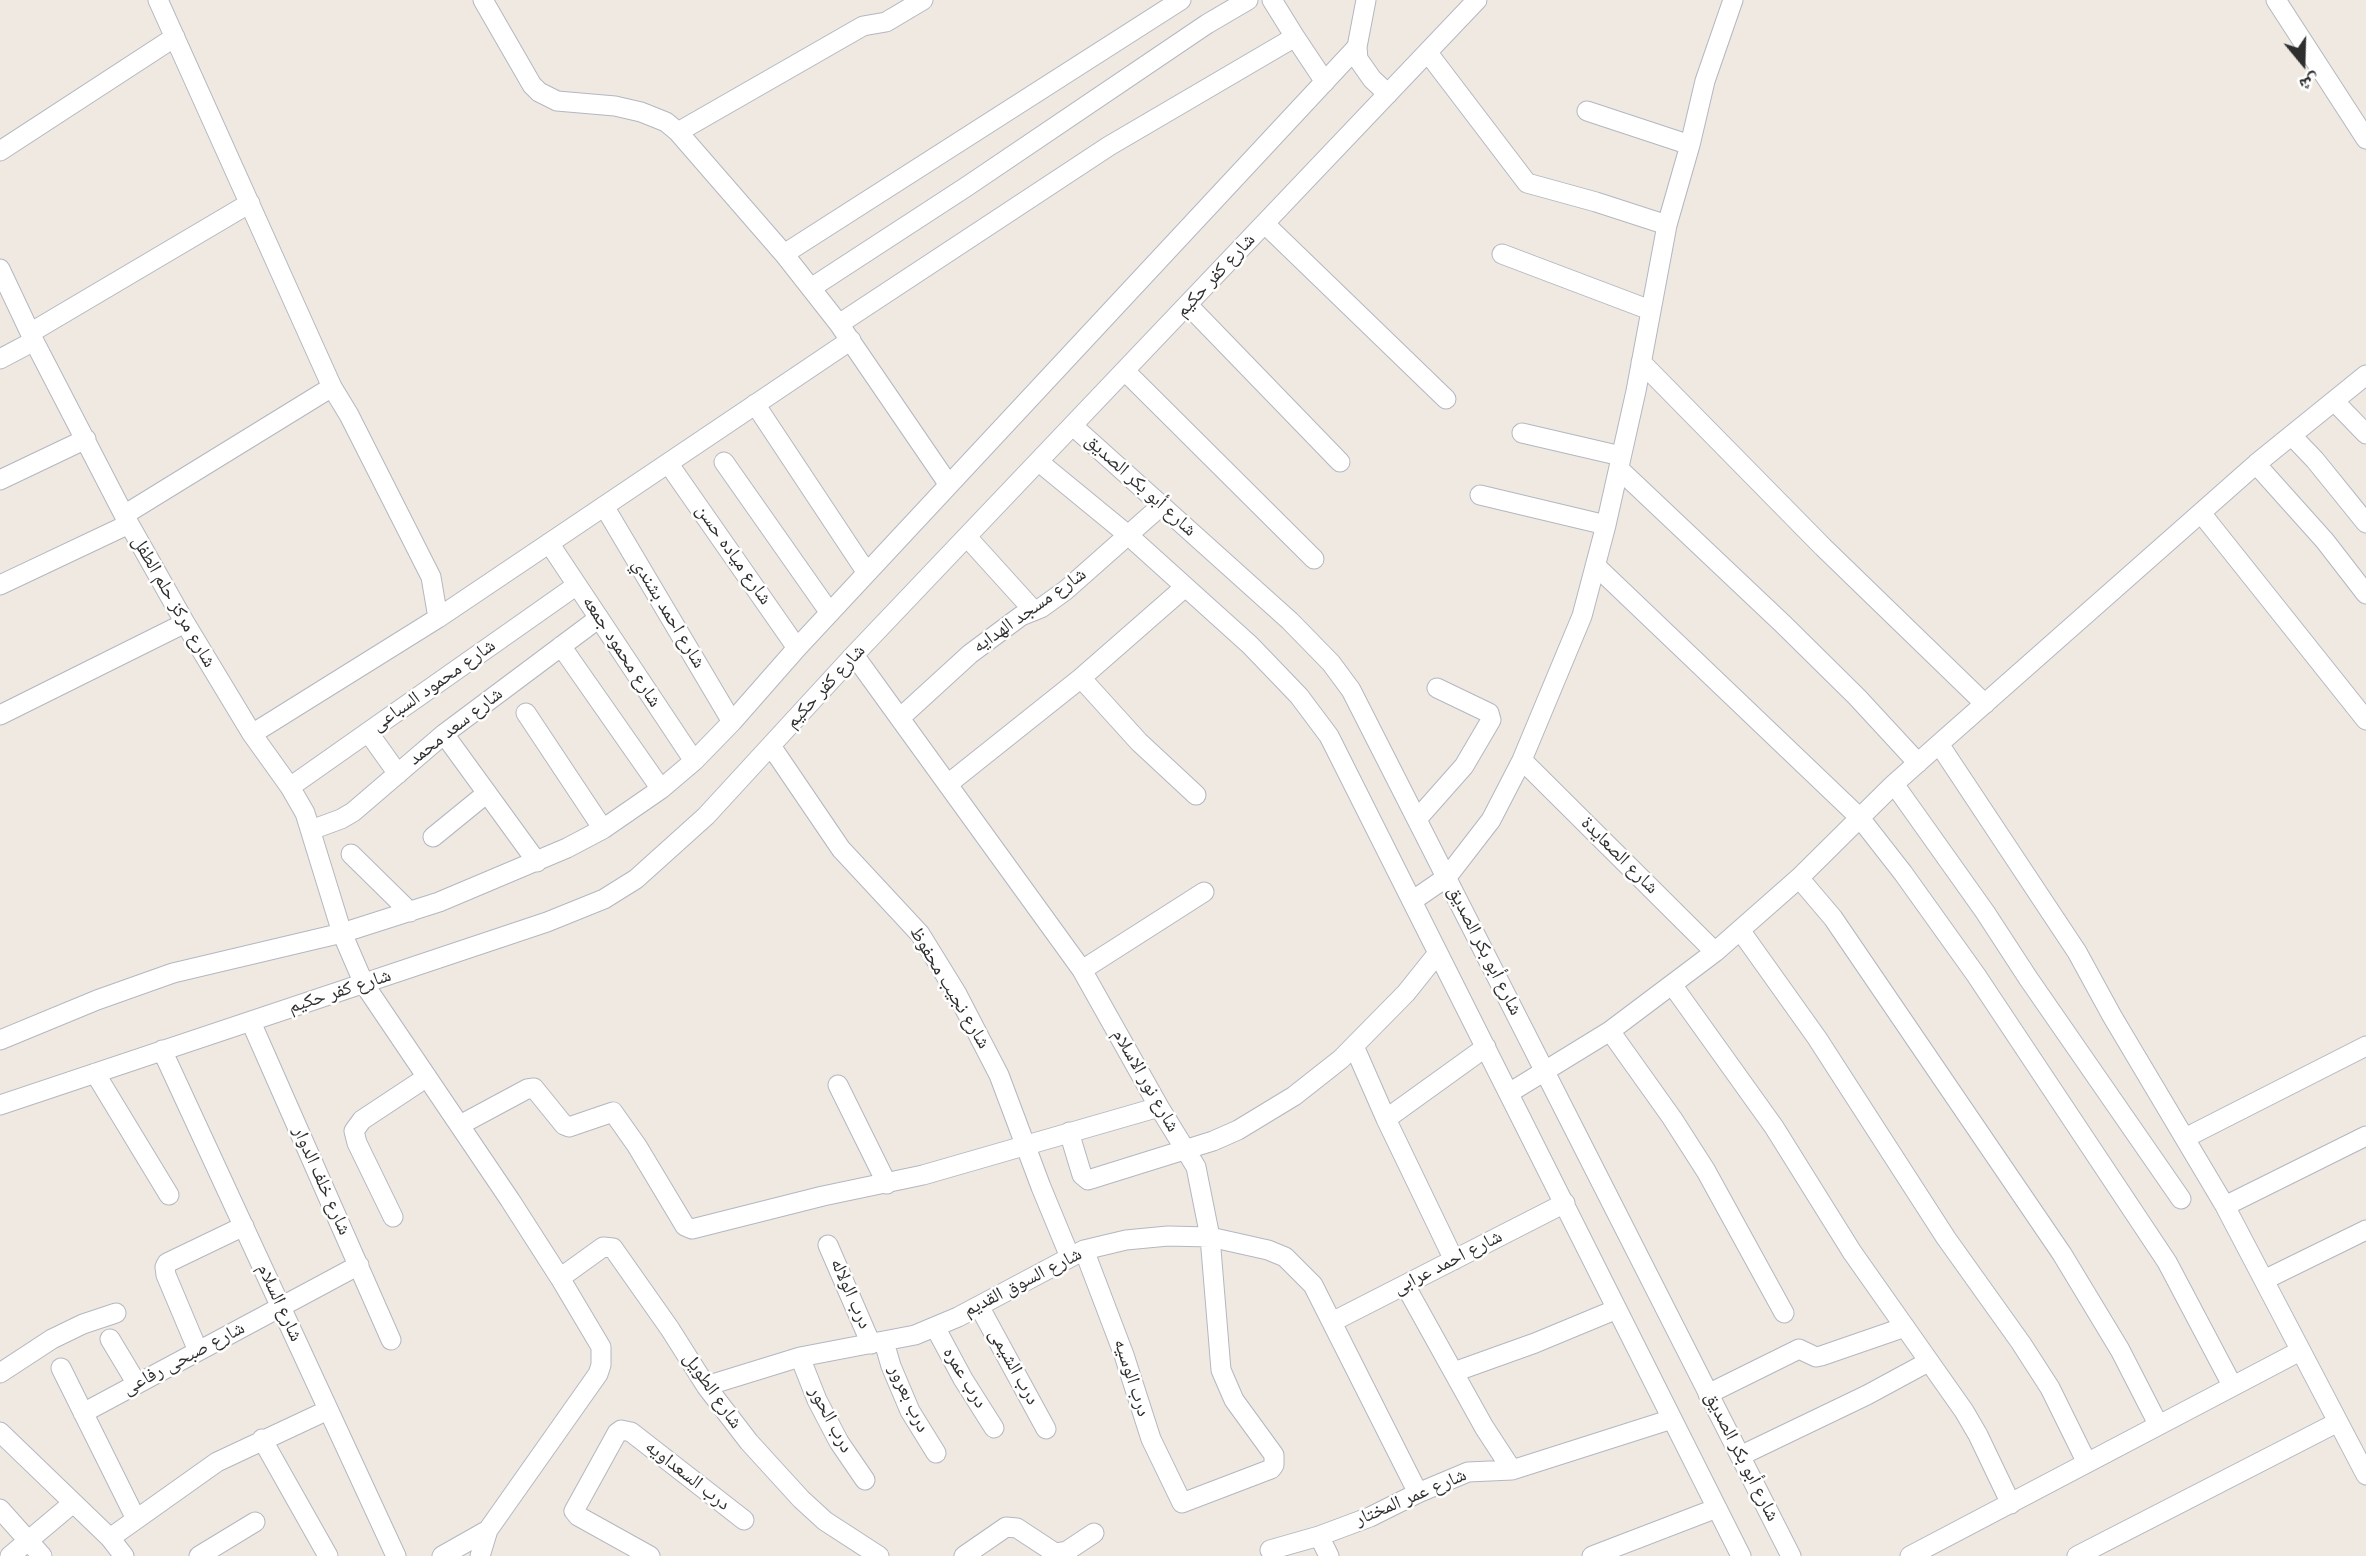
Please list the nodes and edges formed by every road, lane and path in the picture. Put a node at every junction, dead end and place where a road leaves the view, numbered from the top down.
1 (158, 0) edge
2 (483, 0) edge
3 (923, 0) edge
4 (1181, 0) edge
5 (1248, 0) edge
6 (1272, 0) edge
7 (1366, 0) edge
8 (1456, 0) edge
9 (1477, 0) edge
10 (1732, 0) edge
11 (2276, 0) edge
12 (1457, 22) junction
13 (175, 37) junction
14 (1295, 37) junction
15 (1357, 47) junction
16 (1427, 53) junction
17 (1325, 82) junction
18 (1388, 94) junction
19 (1587, 111) dead end
20 (678, 132) junction
21 (2366, 139) edge
22 (1690, 145) junction
23 (0, 151) edge
24 (250, 203) junction
25 (1265, 224) junction
26 (1667, 225) junction
27 (784, 254) junction
28 (1502, 254) dead end
29 (2, 280) edge
30 (811, 288) junction
31 (1188, 305) junction
32 (1650, 310) junction
33 (839, 324) junction
34 (32, 337) junction
35 (851, 340) junction
36 (0, 359) edge
37 (1642, 362) junction
38 (1125, 371) junction
39 (2366, 375) edge
40 (332, 387) junction
41 (1446, 399) dead end
42 (2334, 401) junction
43 (755, 404) junction
44 (1073, 425) junction
45 (1522, 433) dead end
46 (2366, 434) edge
47 (2293, 437) junction
48 (86, 439) junction
49 (724, 462) dead end
50 (1038, 462) junction
51 (1340, 462) dead end
52 (1620, 462) junction
53 (668, 463) junction
54 (2256, 464) junction
55 (0, 480) edge
56 (949, 485) junction
57 (1480, 495) dead end
58 (1161, 505) junction
59 (604, 506) junction
60 (2201, 513) junction
61 (126, 520) junction
62 (2366, 523) edge
63 (1606, 525) junction
64 (1128, 535) junction
65 (967, 537) junction
66 (550, 543) junction
67 (1314, 559) dead end
68 (1596, 566) junction
69 (867, 573) junction
70 (0, 585) edge
71 (578, 585) junction
72 (1185, 587) junction
73 (2366, 594) edge
74 (1034, 611) junction
75 (830, 613) junction
76 (438, 618) junction
77 (599, 618) junction
78 (184, 623) junction
79 (561, 646) junction
80 (797, 648) junction
81 (854, 655) junction
82 (1081, 678) junction
83 (1437, 688) dead end
84 (1985, 704) junction
85 (526, 713) dead end
86 (0, 715) edge
87 (900, 718) junction
88 (2366, 720) edge
89 (732, 722) junction
90 (368, 732) junction
91 (252, 734) junction
92 (444, 734) junction
93 (1939, 744) junction
94 (771, 746) junction
95 (1522, 760) junction
96 (694, 761) junction
97 (1918, 763) junction
98 (398, 774) junction
99 (948, 784) junction
100 (1894, 784) junction
101 (290, 787) junction
102 (661, 789) junction
103 (486, 793) junction
104 (1196, 795) dead end
105 (1418, 818) junction
106 (1860, 818) junction
107 (603, 829) junction
108 (311, 830) junction
109 (433, 837) dead end
110 (351, 854) dead end
111 (537, 862) junction
112 (1447, 877) junction
113 (1799, 878) junction
114 (1204, 892) dead end
115 (1412, 901) junction
116 (410, 912) junction
117 (1740, 930) junction
118 (342, 933) junction
119 (1715, 952) junction
120 (1438, 953) junction
121 (1082, 970) junction
122 (364, 984) junction
123 (1673, 985) junction
124 (251, 1022) junction
125 (1610, 1031) junction
126 (0, 1040) edge
127 (1354, 1046) junction
128 (2366, 1046) edge
129 (1486, 1047) junction
130 (162, 1050) junction
131 (1546, 1072) junction
132 (95, 1073) junction
133 (427, 1077) junction
134 (838, 1085) dead end
135 (1509, 1093) junction
136 (0, 1105) edge
137 (1158, 1107) junction
138 (1386, 1119) junction
139 (460, 1125) junction
140 (1069, 1132) junction
141 (2366, 1136) edge
142 (2185, 1138) junction
143 (1025, 1146) junction
144 (1186, 1150) junction
145 (887, 1184) junction
146 (169, 1195) dead end
147 (2182, 1199) dead end
148 (1564, 1203) junction
149 (2225, 1206) junction
150 (393, 1217) dead end
151 (244, 1226) junction
152 (2366, 1230) edge
153 (1210, 1237) junction
154 (828, 1245) dead end
155 (1077, 1253) junction
156 (1454, 1260) junction
157 (359, 1265) junction
158 (560, 1278) junction
159 (2264, 1280) junction
160 (1405, 1285) junction
161 (979, 1306) junction
162 (281, 1307) junction
163 (1618, 1309) junction
164 (116, 1313) dead end
165 (1784, 1313) dead end
166 (1332, 1322) junction
167 (1905, 1327) junction
168 (935, 1328) junction
169 (110, 1339) dead end
170 (391, 1340) dead end
171 (878, 1343) junction
172 (2300, 1351) junction
173 (198, 1352) junction
174 (800, 1357) junction
175 (1928, 1362) junction
176 (61, 1368) dead end
177 (1454, 1372) junction
178 (0, 1373) edge
179 (137, 1384) junction
180 (2232, 1385) junction
181 (706, 1386) junction
182 (1708, 1394) junction
183 (328, 1410) junction
184 (83, 1413) junction
185 (1672, 1419) junction
186 (2338, 1422) junction
187 (2158, 1424) junction
188 (994, 1428) dead end
189 (1046, 1429) dead end
190 (0, 1432) edge
191 (262, 1439) junction
192 (936, 1453) dead end
193 (1740, 1456) junction
194 (2087, 1463) junction
195 (1512, 1470) junction
196 (2366, 1475) edge
197 (865, 1480) dead end
198 (1418, 1493) junction
199 (73, 1503) junction
200 (1182, 1503) joint
201 (2011, 1504) junction
202 (1717, 1508) junction
203 (0, 1509) edge
204 (136, 1519) junction
205 (744, 1520) dead end
206 (255, 1522) dead end
207 (488, 1530) junction
208 (1094, 1533) dead end
209 (1319, 1536) junction
210 (110, 1538) junction
211 (29, 1540) junction
212 (1270, 1550) dead end
213 (10, 1556) edge
214 (42, 1556) edge
215 (124, 1556) edge
216 (199, 1556) edge
217 (328, 1556) edge
218 (396, 1556) edge
219 (442, 1556) edge
220 (480, 1556) edge
221 (650, 1556) edge
222 (879, 1556) edge
223 (964, 1556) edge
224 (1329, 1556) edge
225 (1592, 1556) edge
226 (1741, 1556) edge
227 (1791, 1556) edge
228 (1909, 1556) edge
229 (2077, 1556) edge

1 - 13 street
2 - 20 street
3 - 20 street
4 - 27 street
5 - 30 street
6 - 14 street
7 - 15 street
8 - 12 street
9 - 12 street, شارع كفر حكيم
10 - 22 street
11 - 21 street
12 - 16 street, شارع كفر حكيم
13 - 23 street
13 - 24 street
14 - 17 street
14 - 33 street
15 - 17 street
15 - 18 street
16 - 18 street, شارع كفر حكيم
16 - 26 street
17 - 56 street
18 - 25 street, شارع كفر حكيم
19 - 22 street
20 - 27 street
22 - 26 street
24 - 34 street
24 - 40 street
25 - 31 street, شارع كفر حكيم
25 - 41 street
26 - 32 street
27 - 30 street
28 - 32 street
29 - 34 street, شارع مركز حلم الطفل
30 - 33 street
31 - 38 street, شارع كفر حكيم
31 - 51 street
32 - 37 street
33 - 35 street
34 - 36 street
34 - 48 street, شارع مركز حلم الطفل
35 - 43 street
35 - 56 street
37 - 52 street
37 - 84 street
38 - 44 street, شارع كفر حكيم
38 - 67 street
39 - 42 street
40 - 61 street
40 - 76 street
42 - 46 street
42 - 47 street
43 - 53 street
43 - 69 street
44 - 50 street, شارع كفر حكيم
44 - 58 street, شارع أبو بكر الصديق
45 - 52 street
47 - 54 street
47 - 62 street
48 - 55 street
48 - 61 street, شارع مركز حلم الطفل
49 - 75 street
50 - 64 street
50 - 65 street, شارع كفر حكيم
52 - 63 street
52 - 97 street
53 - 59 street
53 - 80 street, شارع مياده حسن
54 - 60 street
54 - 73 street
56 - 69 street
57 - 63 street
58 - 64 street, شارع مسجد الهدايه
58 - 105 street, شارع أبو بكر الصديق
59 - 66 street
59 - 89 street, شارع احمد بشندي
60 - 84 street
60 - 88 street
61 - 70 street
61 - 78 street, شارع مركز حلم الطفل
63 - 68 street
64 - 72 street
64 - 74 street, شارع مسجد الهدايه
65 - 74 street
65 - 81 street, شارع كفر حكيم
66 - 71 street, شارع محمود جمعه
66 - 76 street
68 - 95 street
68 - 106 street
69 - 75 street
71 - 77 street, شارع محمود جمعه
71 - 90 street, شارع محمود السباعى
72 - 82 street
72 - 115 street
74 - 87 street, شارع مسجد الهدايه
75 - 80 street
76 - 91 street
77 - 79 street, شارع سعد محمد
77 - 96 street, شارع محمود جمعه
78 - 86 street
78 - 91 street, شارع مركز حلم الطفل
79 - 92 street, شارع سعد محمد
79 - 102 street
80 - 89 street
81 - 87 street, شارع نور الاسلام
81 - 94 street, شارع كفر حكيم
82 - 99 street
82 - 104 street
83 - 105 street
84 - 93 street
85 - 107 street
87 - 99 street, شارع نور الاسلام
89 - 96 street
90 - 98 street
90 - 101 street, شارع محمود السباعى
91 - 101 street, شارع مركز حلم الطفل
92 - 98 street, شارع سعد محمد
92 - 103 street
93 - 97 street
93 - 142 street
94 - 122 street, شارع كفر حكيم
94 - 143 street, شارع نجيب محفوظ
95 - 112 street
95 - 119 street, شارع الصعايدة
96 - 102 street
97 - 100 street
98 - 108 street, شارع سعد محمد
99 - 121 street, شارع نور الاسلام
100 - 106 street
100 - 147 street
101 - 108 street, شارع مركز حلم الطفل
102 - 107 street
103 - 109 street
103 - 111 street
105 - 112 street, شارع أبو بكر الصديق
106 - 113 street
106 - 180 street
107 - 111 street
108 - 118 street, شارع مركز حلم الطفل
110 - 116 street
111 - 116 street
112 - 115 street
112 - 131 street, شارع أبو بكر الصديق
113 - 117 street
113 - 187 street
114 - 121 street
115 - 120 street
116 - 118 street
117 - 119 street
117 - 194 street
118 - 122 street, شارع مركز حلم الطفل
118 - 126 street
119 - 123 street
120 - 127 street
120 - 129 street
121 - 137 street, شارع نور الاسلام
122 - 124 street, شارع كفر حكيم
122 - 133 street, شارع مركز حلم الطفل
123 - 125 street
123 - 167 street
124 - 130 street, شارع كفر حكيم
124 - 157 street, شارع خلف الدوار
125 - 131 street
125 - 165 street
127 - 138 street
127 - 144 street
128 - 142 street
129 - 135 street
129 - 138 street
130 - 132 street, شارع كفر حكيم
130 - 151 street, شارع السلام
131 - 135 street
131 - 182 street, شارع أبو بكر الصديق
132 - 136 street, شارع كفر حكيم
132 - 146 street
133 - 139 street, شارع مركز حلم الطفل
133 - 150 street
134 - 145 street
135 - 148 street
137 - 140 street
137 - 144 street, شارع نور الاسلام
138 - 156 street
139 - 145 street
139 - 158 street, شارع مركز حلم الطفل
140 - 143 street
140 - 144 street
141 - 149 street
142 - 149 street
143 - 145 street
143 - 155 street, شارع نجيب محفوظ
144 - 153 street, شارع نور الاسلام
148 - 156 street, شارع احمد عرابى
148 - 163 street
149 - 159 street
151 - 162 street, شارع السلام
151 - 173 street
152 - 159 street
153 - 155 street, شارع السوق القديم
153 - 166 street, شارع السوق القديم
153 - 200 street, شارع نور الاسلام
154 - 171 street, درب الولاله
155 - 161 street, شارع السوق القديم
155 - 200 street, درب الوسيه
156 - 160 street, شارع احمد عرابى
157 - 162 street, شارع صبحى رفاعى
157 - 170 street, شارع خلف الدوار
158 - 181 street, شارع الطويل
158 - 207 street, شارع مركز حلم الطفل
159 - 172 street
160 - 166 street, شارع احمد عرابى
160 - 177 street
161 - 168 street, شارع السوق القديم
161 - 189 street, درب الشيمى
162 - 173 street, شارع صبحى رفاعى
162 - 183 street, شارع السلام
163 - 177 street
163 - 185 street
164 - 178 street
166 - 198 street, شارع السوق القديم
167 - 175 street
167 - 182 street
168 - 171 street, شارع السوق القديم
168 - 188 street, درب عمره
169 - 179 street
171 - 174 street, شارع السوق القديم
171 - 192 street, درب بعرور
172 - 180 street
172 - 186 street
173 - 179 street, شارع صبحى رفاعى
174 - 181 street, شارع السوق القديم
174 - 197 street, درب الحور
175 - 193 street
175 - 201 street
176 - 184 street
177 - 195 street
179 - 184 street, شارع صبحى رفاعى
180 - 187 street
181 - 222 street, شارع الطويل
182 - 193 street, شارع أبو بكر الصديق
183 - 191 street
183 - 218 street, شارع السلام
184 - 204 street
185 - 195 street, شارع عمر المختار
185 - 202 street
186 - 196 street
186 - 229 street
187 - 194 street
190 - 199 street
191 - 204 street
191 - 217 street
193 - 227 street, شارع أبو بكر الصديق
194 - 201 street
195 - 198 street, شارع عمر المختار
198 - 209 street, شارع عمر المختار
199 - 210 street
199 - 211 street
201 - 228 street
202 - 225 street
202 - 226 street
203 - 211 street
204 - 210 street
205 - 221 street, درب السعداويه
206 - 216 street
207 - 219 street
207 - 220 street
208 - 223 street
209 - 212 street, شارع عمر المختار
209 - 224 street
210 - 215 street
211 - 213 street
211 - 214 street

